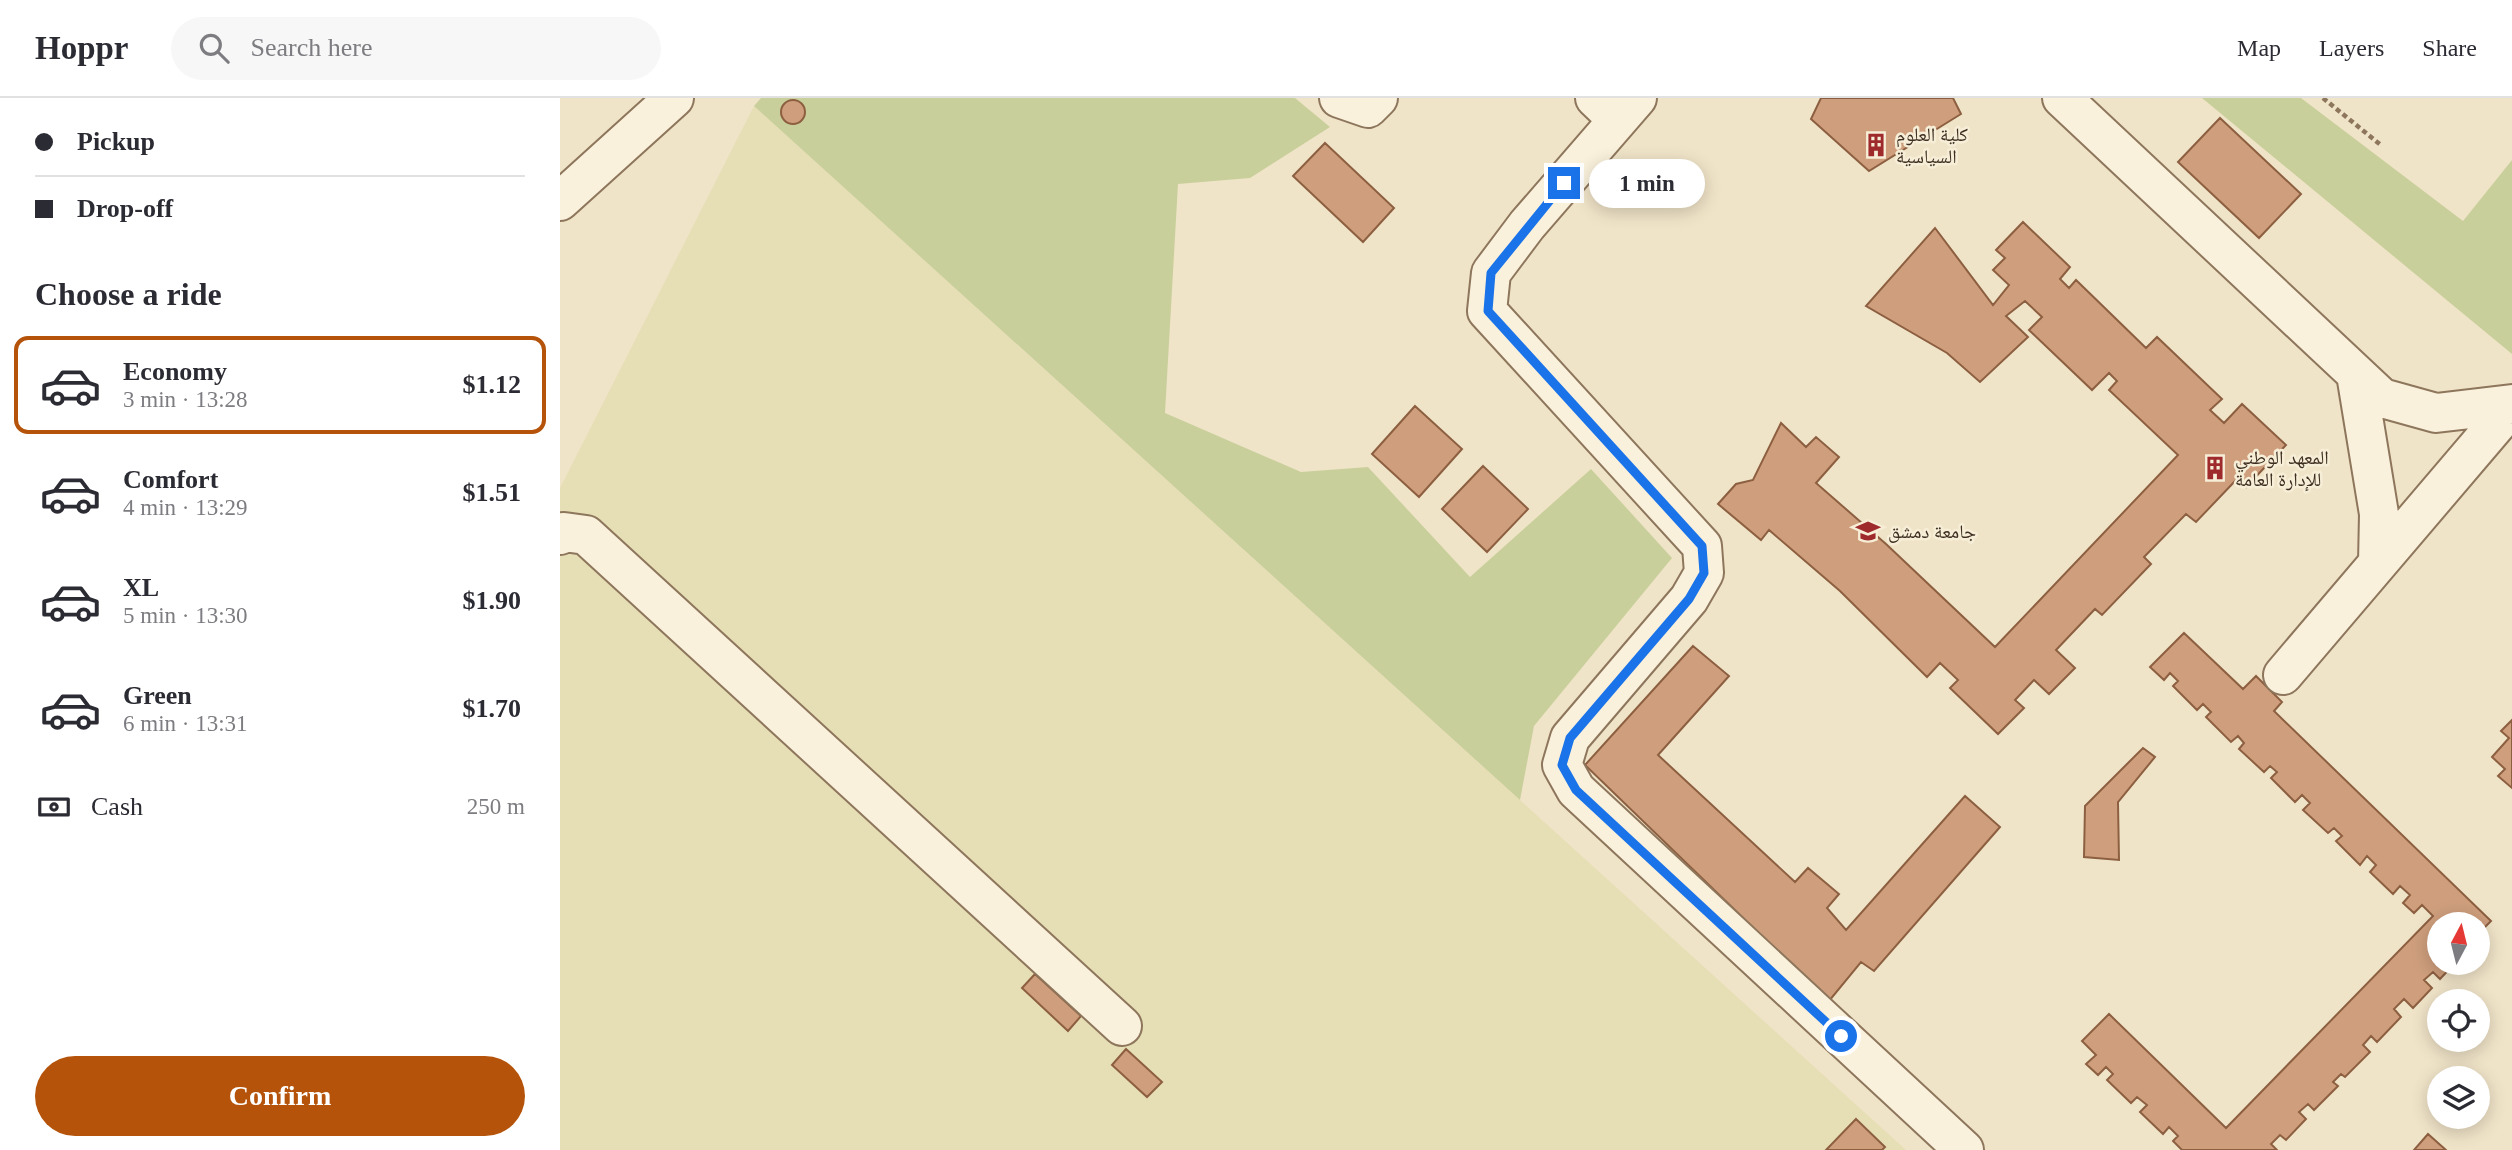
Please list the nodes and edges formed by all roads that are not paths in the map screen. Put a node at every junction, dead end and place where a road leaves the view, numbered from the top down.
1 (674, 98) edge
2 (1339, 98) edge
3 (1378, 98) edge
4 (2062, 98) edge
5 (1617, 105) edge
6 (560, 201) edge
7 (2356, 374) junction
8 (2512, 405) edge
9 (560, 535) edge
10 (2378, 564) junction
11 (2283, 675) dead end
12 (1122, 1026) dead end
13 (1964, 1150) edge

1 - 6 street
2 - 3 street
4 - 7 street
5 - 13 street
7 - 8 street
7 - 10 street
8 - 10 street
9 - 12 street
10 - 11 street

